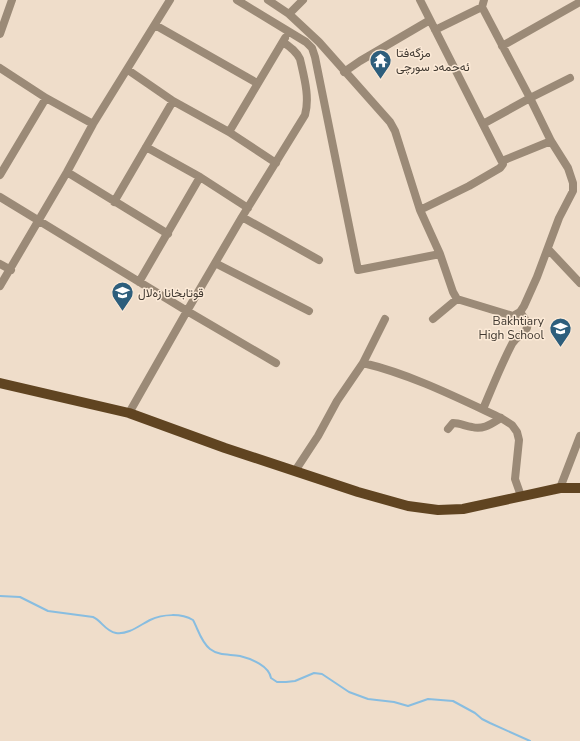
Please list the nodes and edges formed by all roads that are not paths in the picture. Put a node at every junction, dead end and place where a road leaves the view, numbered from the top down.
1 (12, 0) edge
2 (170, 0) edge
3 (236, 0) edge
4 (268, 0) edge
5 (303, 0) edge
6 (420, 0) edge
7 (580, 2) edge
8 (482, 3) edge
9 (289, 14) junction
10 (430, 20) junction
11 (155, 25) junction
12 (436, 30) junction
13 (289, 33) junction
14 (0, 34) edge
15 (283, 42) junction
16 (502, 46) junction
17 (0, 68) edge
18 (128, 70) junction
19 (344, 72) junction
20 (570, 78) dead end
21 (257, 83) junction
22 (46, 98) junction
23 (530, 98) junction
24 (173, 101) junction
25 (93, 124) junction
26 (483, 124) junction
27 (228, 132) junction
28 (551, 141) junction
29 (146, 147) junction
30 (502, 161) junction
31 (276, 163) junction
32 (67, 172) junction
33 (0, 175) edge
34 (200, 177) junction
35 (0, 197) edge
36 (114, 202) junction
37 (248, 208) junction
38 (420, 210) junction
39 (242, 217) junction
40 (39, 220) junction
41 (168, 234) junction
42 (548, 249) junction
43 (440, 254) junction
44 (319, 260) dead end
45 (215, 263) junction
46 (0, 264) edge
47 (11, 270) junction
48 (139, 282) junction
49 (580, 283) edge
50 (0, 286) edge
51 (457, 299) junction
52 (187, 311) junction
53 (310, 311) dead end
54 (520, 312) junction
55 (433, 319) dead end
56 (385, 320) dead end
57 (276, 363) dead end
58 (363, 363) junction
59 (0, 383) edge
60 (483, 409) junction
61 (129, 413) junction
62 (501, 418) junction
63 (448, 429) dead end
64 (580, 436) edge
65 (295, 471) junction
66 (560, 488) junction
67 (580, 488) edge
68 (521, 496) junction

1 - 14 street
2 - 11 street
3 - 13 street
4 - 9 street
5 - 9 street
6 - 10 street
7 - 16 street
8 - 12 street
8 - 16 street
9 - 19 street
10 - 12 street
10 - 19 street
11 - 18 street
11 - 21 street
12 - 26 street
13 - 15 street
13 - 43 street
15 - 21 street
15 - 31 street
16 - 23 street
17 - 22 street
18 - 24 street
18 - 25 street
19 - 38 street
20 - 23 street
21 - 27 street
22 - 25 street
22 - 33 street
23 - 26 street
23 - 28 street
24 - 27 street
24 - 29 street
25 - 32 street
26 - 30 street
27 - 31 street
28 - 30 street
28 - 42 street
29 - 34 street
29 - 36 street
30 - 38 street
31 - 37 street
32 - 36 street
32 - 40 street
34 - 37 street
34 - 41 street
35 - 40 street
36 - 41 street
37 - 39 street
38 - 43 street
39 - 44 street
39 - 45 street
40 - 47 street
40 - 48 street
41 - 48 street
42 - 49 street
42 - 54 street
43 - 51 street
45 - 52 street
45 - 53 street
46 - 47 street
47 - 50 street
48 - 52 street
51 - 54 street
51 - 55 street
52 - 57 street
52 - 61 street
54 - 60 street
56 - 58 street
58 - 60 street
58 - 65 street
59 - 61 main road
60 - 62 street
61 - 65 main road
62 - 63 street
62 - 68 street
64 - 66 street
65 - 68 main road
66 - 67 main road
66 - 68 main road

